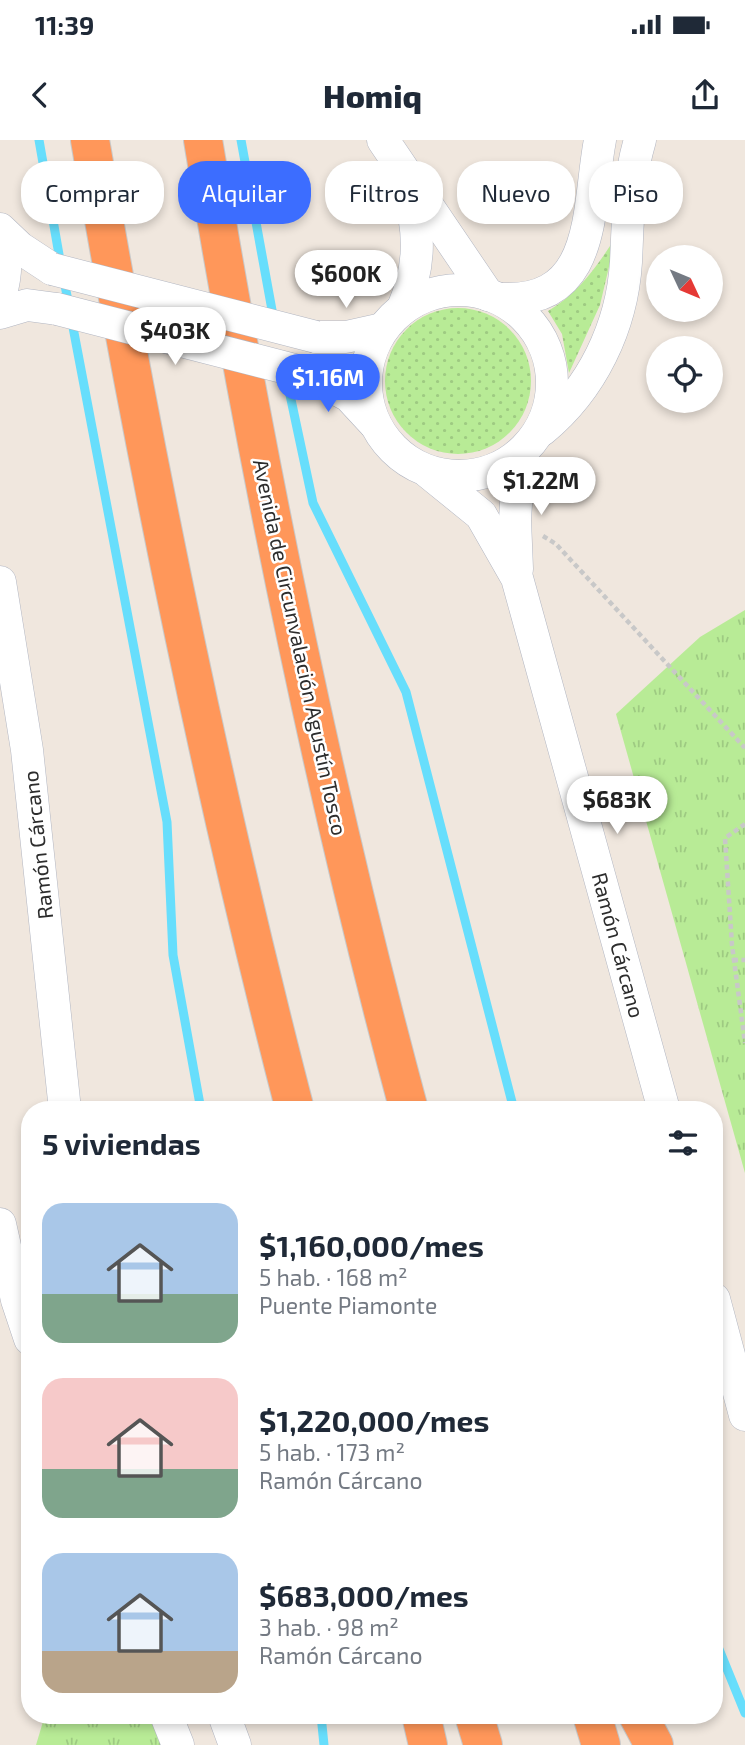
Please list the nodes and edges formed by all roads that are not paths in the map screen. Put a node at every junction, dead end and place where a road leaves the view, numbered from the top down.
1 (90, 140) edge
2 (203, 140) edge
3 (383, 140) edge
4 (600, 140) edge
5 (640, 140) edge
6 (398, 161) edge
7 (416, 224) edge
8 (443, 224) edge
9 (0, 231) edge
10 (0, 297) edge
11 (495, 297) junction
12 (0, 313) edge
13 (393, 318) junction
14 (374, 424) junction
15 (528, 444) junction
16 (428, 472) junction
17 (517, 578) junction
18 (0, 582) edge
19 (64, 1101) edge
20 (293, 1101) edge
21 (407, 1101) edge
22 (662, 1101) edge
23 (0, 1224) edge
24 (21, 1312) edge
25 (723, 1333) edge
26 (745, 1415) edge
27 (170, 1724) edge
28 (228, 1724) edge
29 (423, 1724) edge
30 (477, 1724) edge
31 (595, 1724) edge
32 (644, 1724) edge
33 (178, 1745) edge
34 (236, 1745) edge
35 (428, 1745) edge
36 (483, 1745) edge
37 (601, 1745) edge
38 (654, 1745) edge

1 - 20 highway
2 - 21 highway, Avenida de Circunvalación Agustín Tosco
3 - 6 main road
4 - 11 main road
5 - 15 main road
7 - 13 main road
8 - 11 main road
9 - 10 main road
9 - 13 main road, bridge
11 - 13 main road
11 - 15 main road
12 - 14 main road, bridge
13 - 14 main road
14 - 16 main road
15 - 16 main road
15 - 17 main road, Ramón Cárcano
16 - 17 main road, Ramón Cárcano
17 - 22 main road, Ramón Cárcano
18 - 19 main road, Ramón Cárcano
23 - 24 main road
25 - 26 main road
27 - 33 main road
28 - 34 main road
29 - 35 highway
30 - 36 highway
31 - 37 highway
32 - 38 highway

